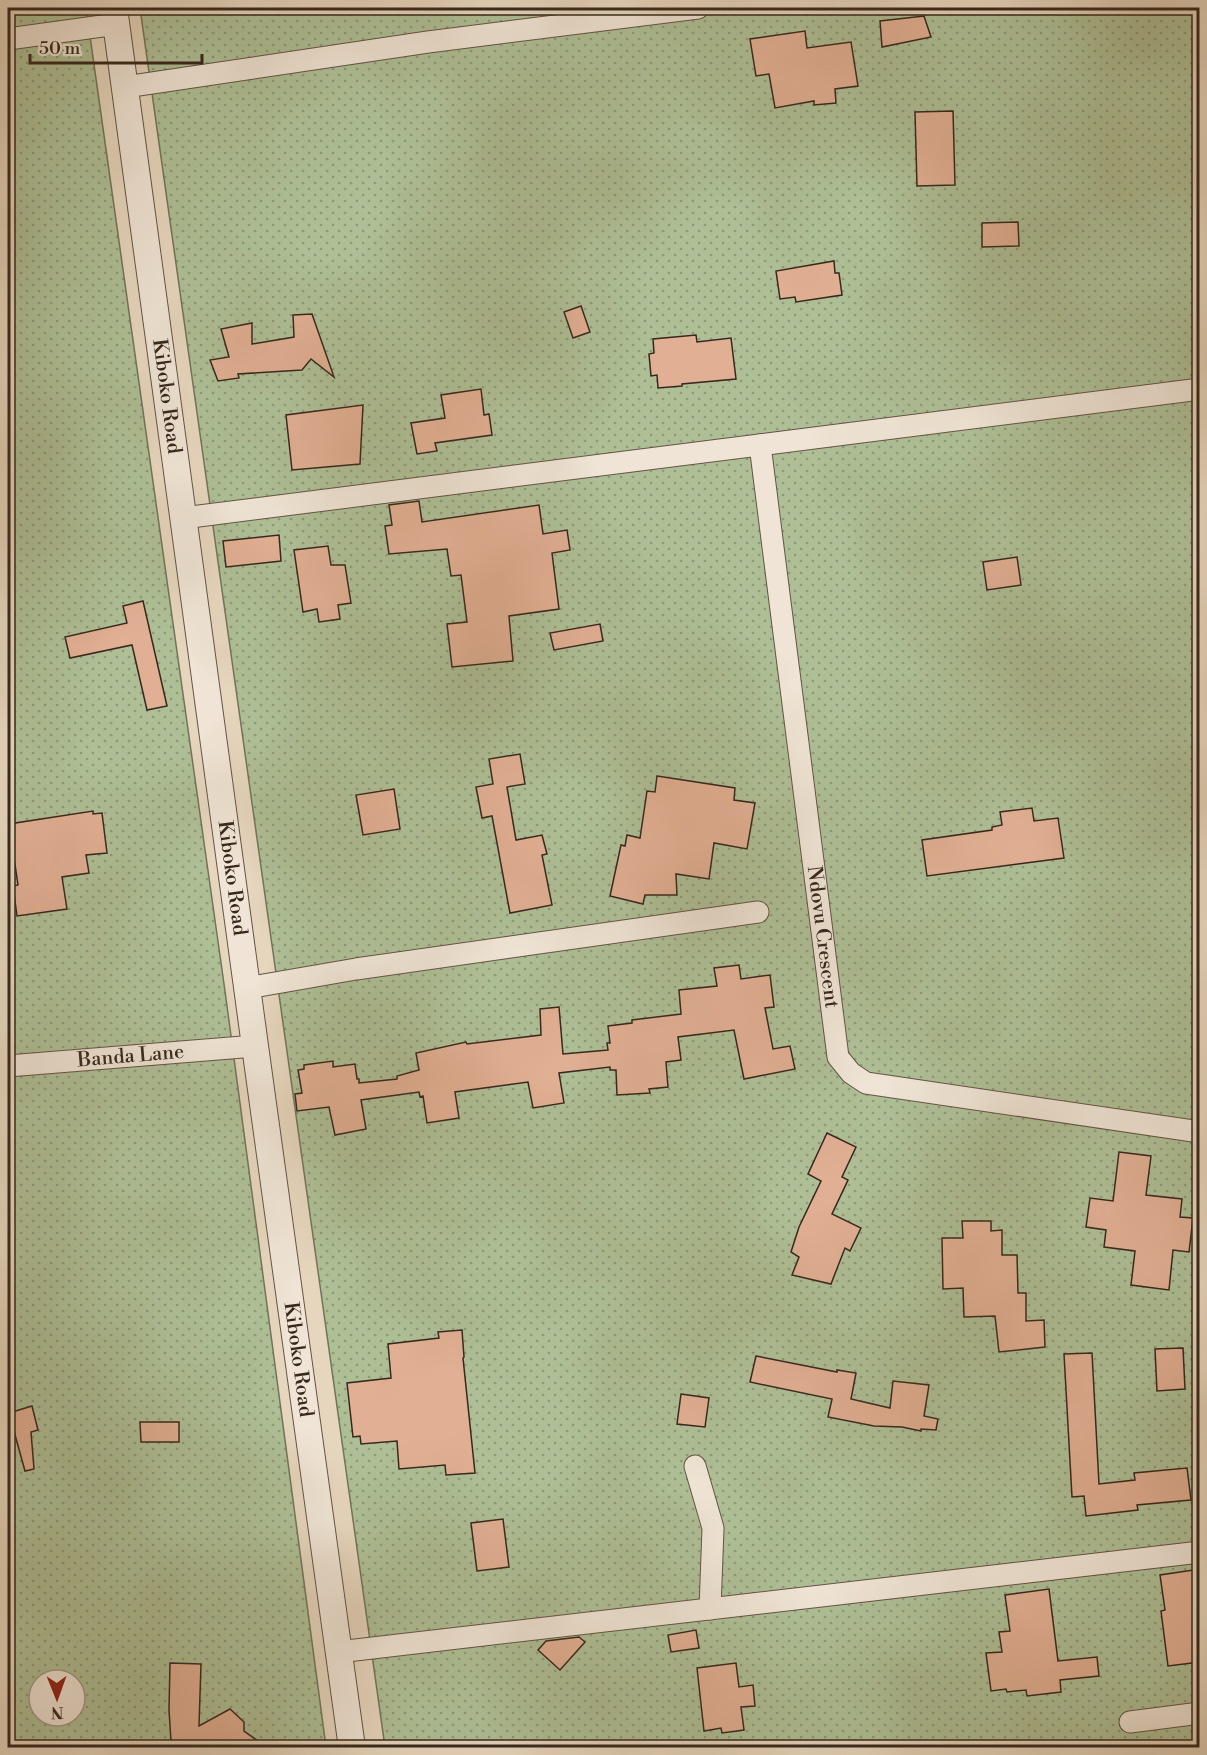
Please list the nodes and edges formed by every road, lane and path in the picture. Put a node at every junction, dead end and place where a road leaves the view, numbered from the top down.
1 (698, 8) edge
2 (115, 16) edge
3 (8, 39) edge
4 (125, 87) junction
5 (1200, 389) edge
6 (760, 445) junction
7 (183, 518) junction
8 (758, 912) dead end
9 (247, 988) junction
10 (255, 1046) junction
11 (8, 1066) edge
12 (1200, 1132) edge
13 (695, 1466) dead end
14 (1200, 1552) edge
15 (710, 1609) junction
16 (338, 1652) junction
17 (1200, 1713) edge
18 (1130, 1722) dead end
19 (351, 1748) edge

1 - 4 street
2 - 3 street
2 - 4 street, Kiboko Road
4 - 7 street, Kiboko Road
5 - 6 street
6 - 7 street
6 - 12 street, Ndovu Crescent
7 - 9 street, Kiboko Road
8 - 9 street
9 - 10 street, Kiboko Road
10 - 11 street, Banda Lane
10 - 16 street, Kiboko Road
13 - 15 street
14 - 15 street
15 - 16 street
16 - 19 street, Kiboko Road
17 - 18 street

